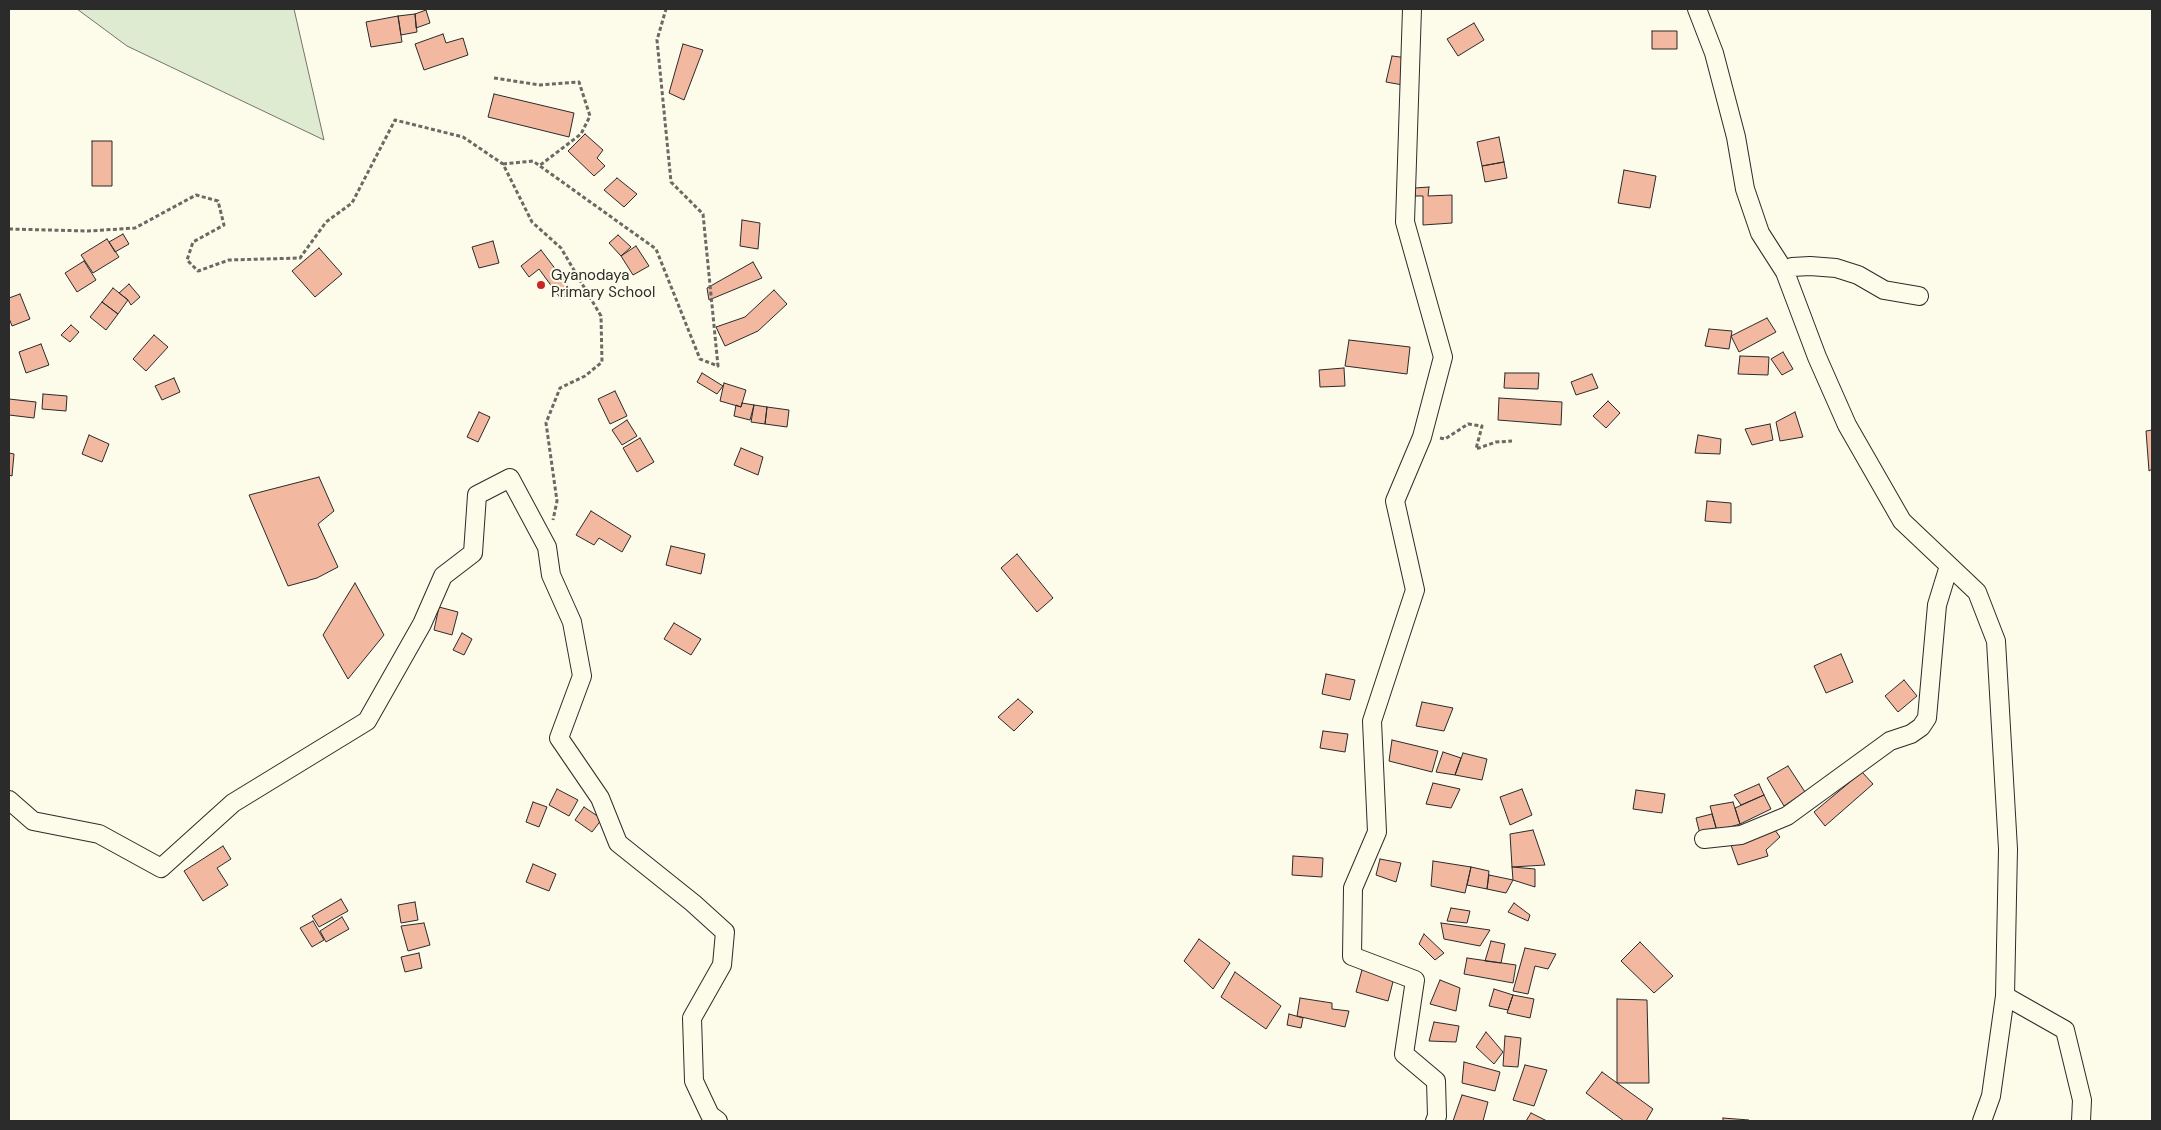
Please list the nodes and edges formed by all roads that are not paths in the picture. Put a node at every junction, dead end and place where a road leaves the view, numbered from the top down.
1 (1412, 9) edge
2 (1697, 9) edge
3 (1785, 272) junction
4 (1919, 296) dead end
5 (1949, 566) junction
6 (9, 800) edge
7 (1704, 839) dead end
8 (2005, 996) junction
9 (718, 1121) edge
10 (1435, 1121) edge
11 (1982, 1121) edge
12 (2081, 1121) edge

1 - 10 street
2 - 3 street
3 - 4 street
3 - 5 street
5 - 7 street
5 - 8 street
6 - 9 street
8 - 11 street
8 - 12 street

